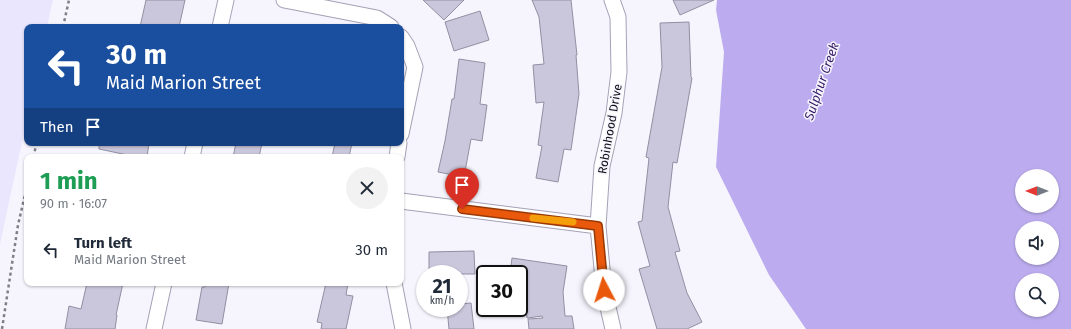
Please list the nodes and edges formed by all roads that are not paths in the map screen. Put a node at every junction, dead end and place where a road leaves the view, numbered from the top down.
1 (226, 0) edge
2 (284, 0) edge
3 (612, 0) edge
4 (221, 24) edge
5 (386, 24) edge
6 (404, 42) edge
7 (404, 120) edge
8 (404, 201) edge
9 (598, 226) junction
10 (163, 286) edge
11 (395, 286) edge
12 (154, 329) edge
13 (403, 329) edge
14 (613, 329) edge

1 - 4 street
2 - 5 street
3 - 9 street, Robinhood Drive
6 - 7 street
8 - 9 street
9 - 14 street, Robinhood Drive
10 - 12 street
11 - 13 street

